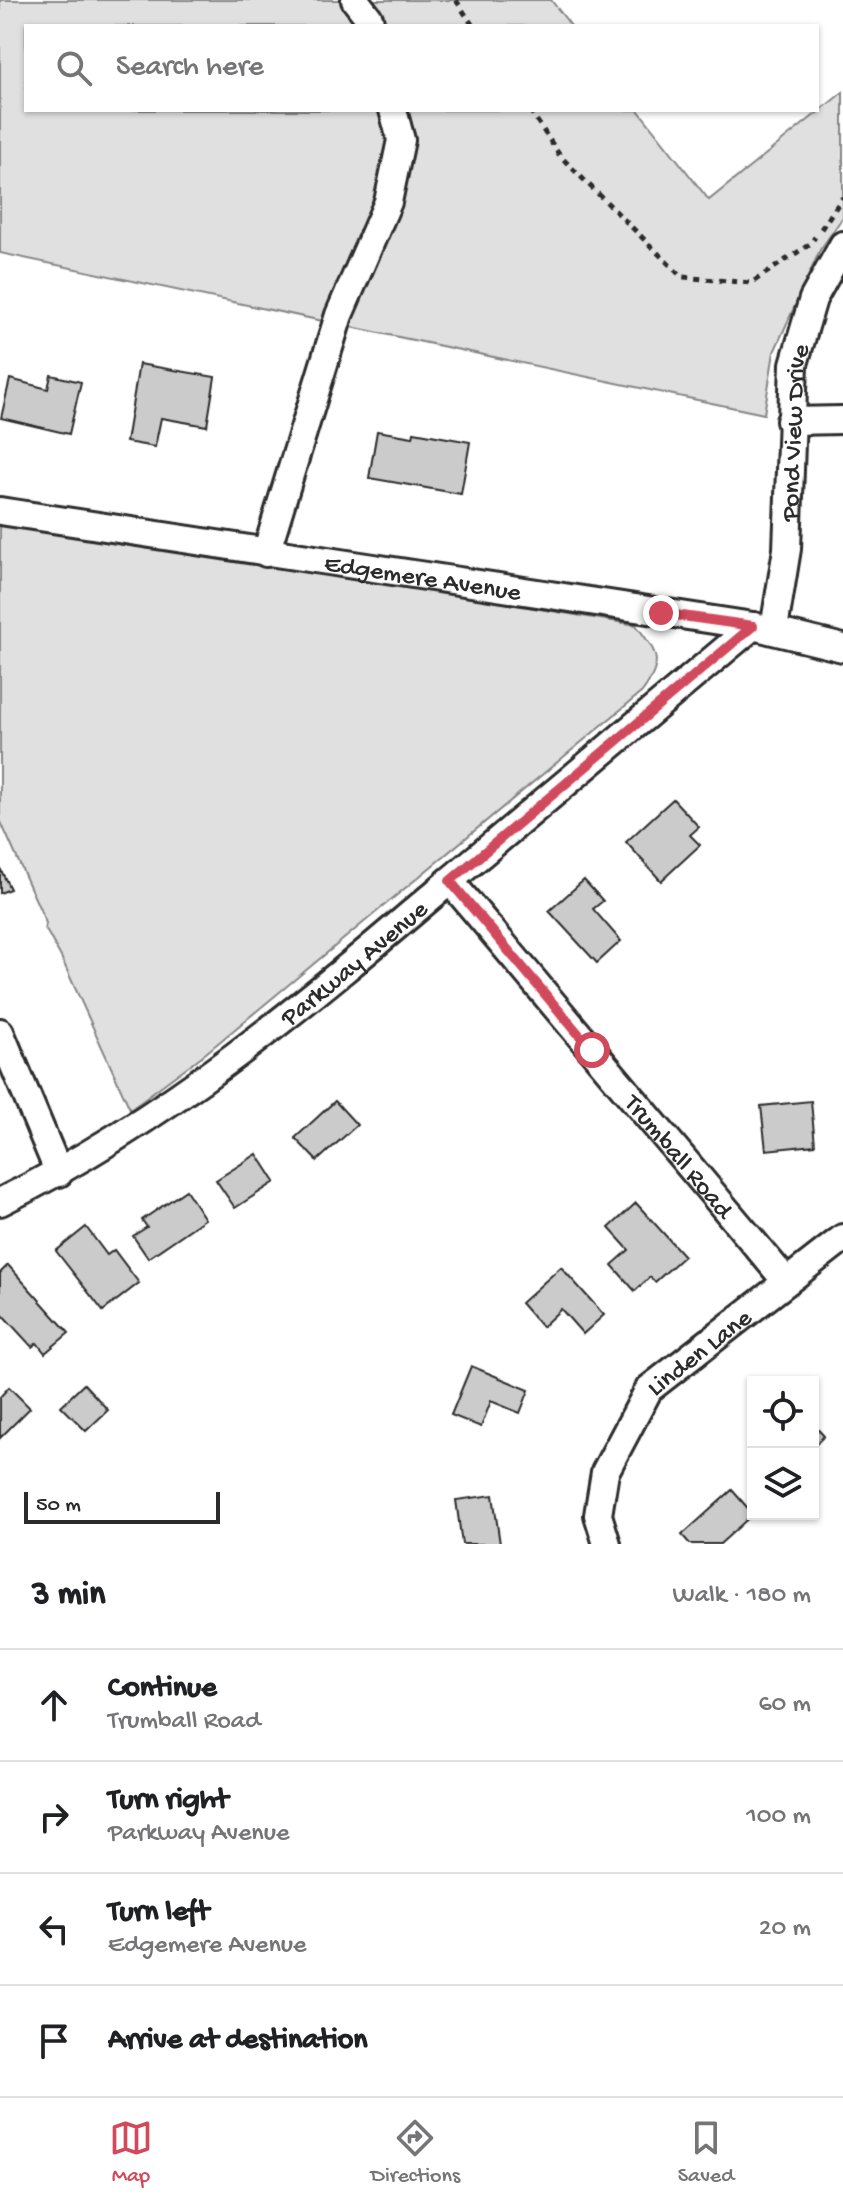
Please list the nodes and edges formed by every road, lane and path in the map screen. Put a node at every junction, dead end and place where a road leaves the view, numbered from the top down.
1 (355, 0) edge
2 (456, 0) edge
3 (370, 24) edge
4 (472, 24) edge
5 (394, 112) edge
6 (531, 112) edge
7 (843, 197) edge
8 (843, 245) edge
9 (843, 420) edge
10 (790, 421) junction
11 (0, 511) edge
12 (266, 553) junction
13 (764, 627) junction
14 (843, 648) edge
15 (450, 881) junction
16 (0, 1032) edge
17 (59, 1173) junction
18 (0, 1202) edge
19 (843, 1238) edge
20 (786, 1281) junction
21 (607, 1544) edge

1 - 3 street
2 - 4 path
5 - 12 street
6 - 7 path
8 - 10 street, Pond View Drive
9 - 10 street
10 - 13 street, Pond View Drive
11 - 12 street, Edgemere Avenue
12 - 13 street, Edgemere Avenue
13 - 14 street, Edgemere Avenue
13 - 15 street, Parkway Avenue
15 - 17 street, Parkway Avenue
15 - 20 street, Trumball Road
16 - 17 street
17 - 18 street, Parkway Avenue
19 - 20 street, Linden Lane
20 - 21 street, Linden Lane

